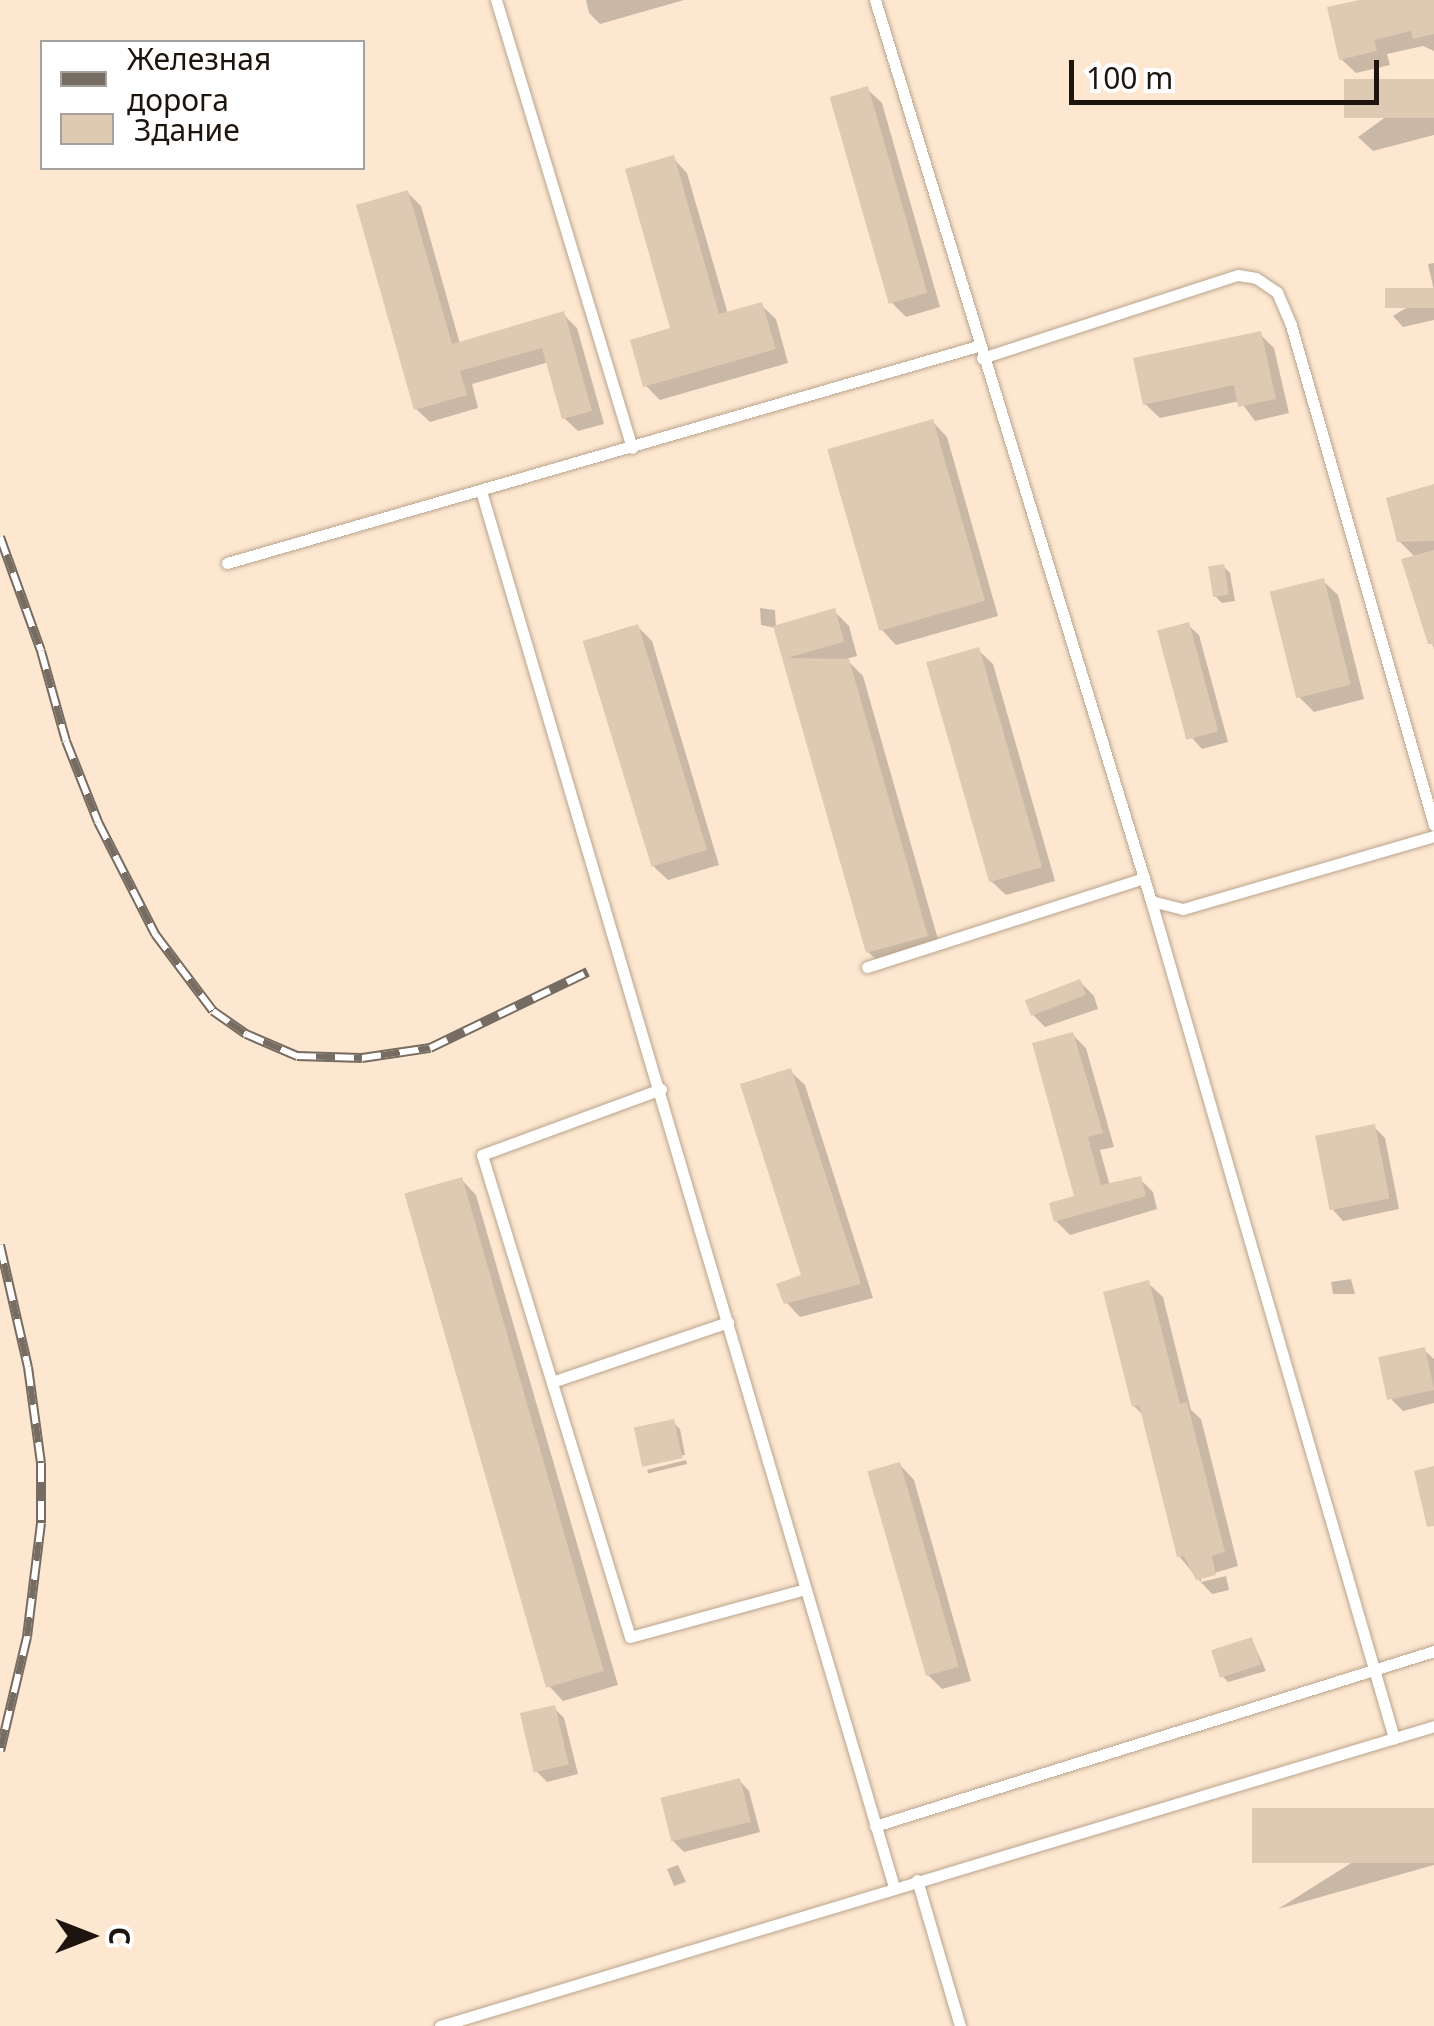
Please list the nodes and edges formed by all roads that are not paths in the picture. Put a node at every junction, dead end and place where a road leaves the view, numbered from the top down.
1 (496, 0) edge
2 (875, 0) edge
3 (980, 352) junction
4 (632, 448) junction
5 (481, 491) junction
6 (227, 563) dead end
7 (1434, 825) edge
8 (1434, 836) edge
9 (1144, 878) junction
10 (1151, 901) junction
11 (866, 967) dead end
12 (661, 1090) junction
13 (728, 1322) junction
14 (552, 1382) junction
15 (805, 1589) junction
16 (1434, 1651) edge
17 (1373, 1668) junction
18 (1434, 1726) edge
19 (1394, 1738) junction
20 (875, 1826) junction
21 (917, 1880) junction
22 (894, 1887) junction
23 (440, 2026) edge
24 (960, 2026) edge

1 - 4 lane
2 - 3 lane
3 - 4 lane
3 - 7 lane
3 - 9 lane
4 - 5 lane
5 - 6 lane
5 - 12 lane
8 - 10 lane
9 - 10 lane
9 - 11 lane
10 - 17 lane
12 - 13 lane
12 - 14 lane
13 - 14 lane
13 - 15 lane
14 - 15 lane
15 - 20 lane
16 - 17 lane
17 - 19 lane
17 - 20 lane
18 - 19 lane
19 - 21 lane
20 - 22 lane
21 - 22 lane
21 - 24 lane
22 - 23 lane

